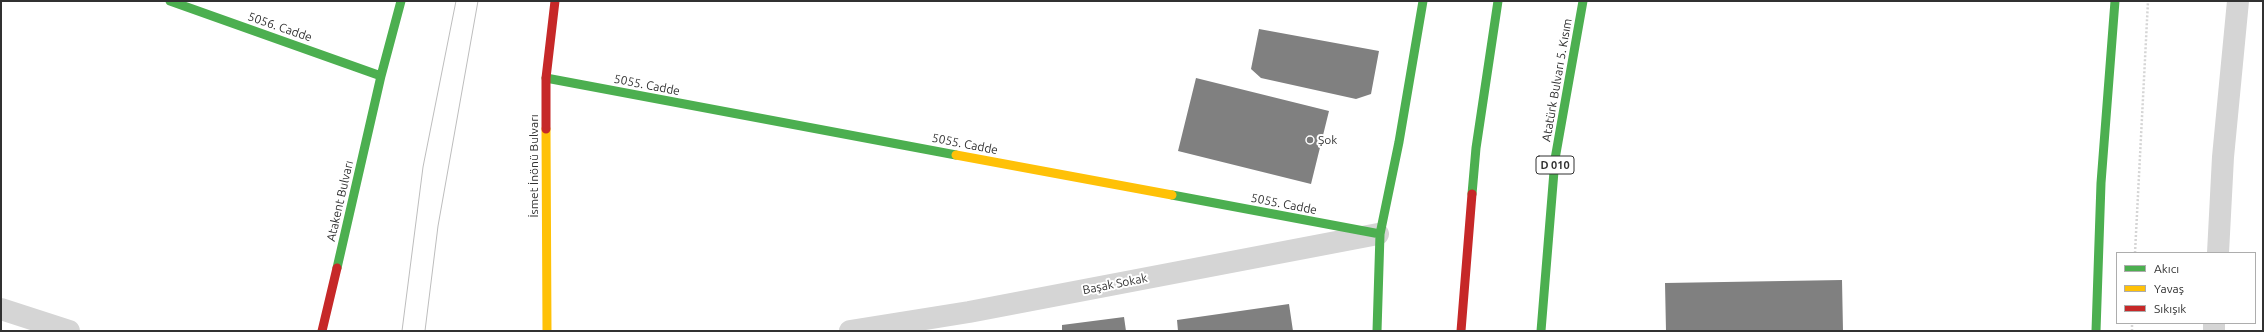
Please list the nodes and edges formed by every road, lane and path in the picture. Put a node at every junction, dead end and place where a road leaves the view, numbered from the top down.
1 (170, 1) edge
2 (401, 1) edge
3 (555, 1) edge
4 (1423, 1) edge
5 (1498, 1) edge
6 (1583, 1) edge
7 (2115, 1) edge
8 (2148, 1) edge
9 (2238, 1) edge
10 (382, 76) junction
11 (546, 78) junction
12 (1380, 234) junction
13 (2135, 252) edge
14 (2218, 252) edge
15 (1, 309) edge
16 (970, 322) edge
17 (69, 331) edge
18 (322, 331) edge
19 (547, 331) edge
20 (850, 331) edge
21 (1377, 331) edge
22 (1461, 331) edge
23 (1541, 331) edge
24 (2096, 331) edge

1 - 10 main road, 5056. Cadde
2 - 10 main road
3 - 11 main road, İsmet İnönü Bulvarı
4 - 12 main road
5 - 22 main road
6 - 23 main road, Atatürk Bulvarı 5. Kısım / D 010
7 - 24 main road
8 - 13 path
9 - 14 street
10 - 18 main road, Atakent Bulvarı
11 - 12 main road, 5055. Cadde
11 - 19 main road, İsmet İnönü Bulvarı
12 - 16 street, Başak Sokak
12 - 21 main road
15 - 17 street
16 - 20 street, Başak Sokak

